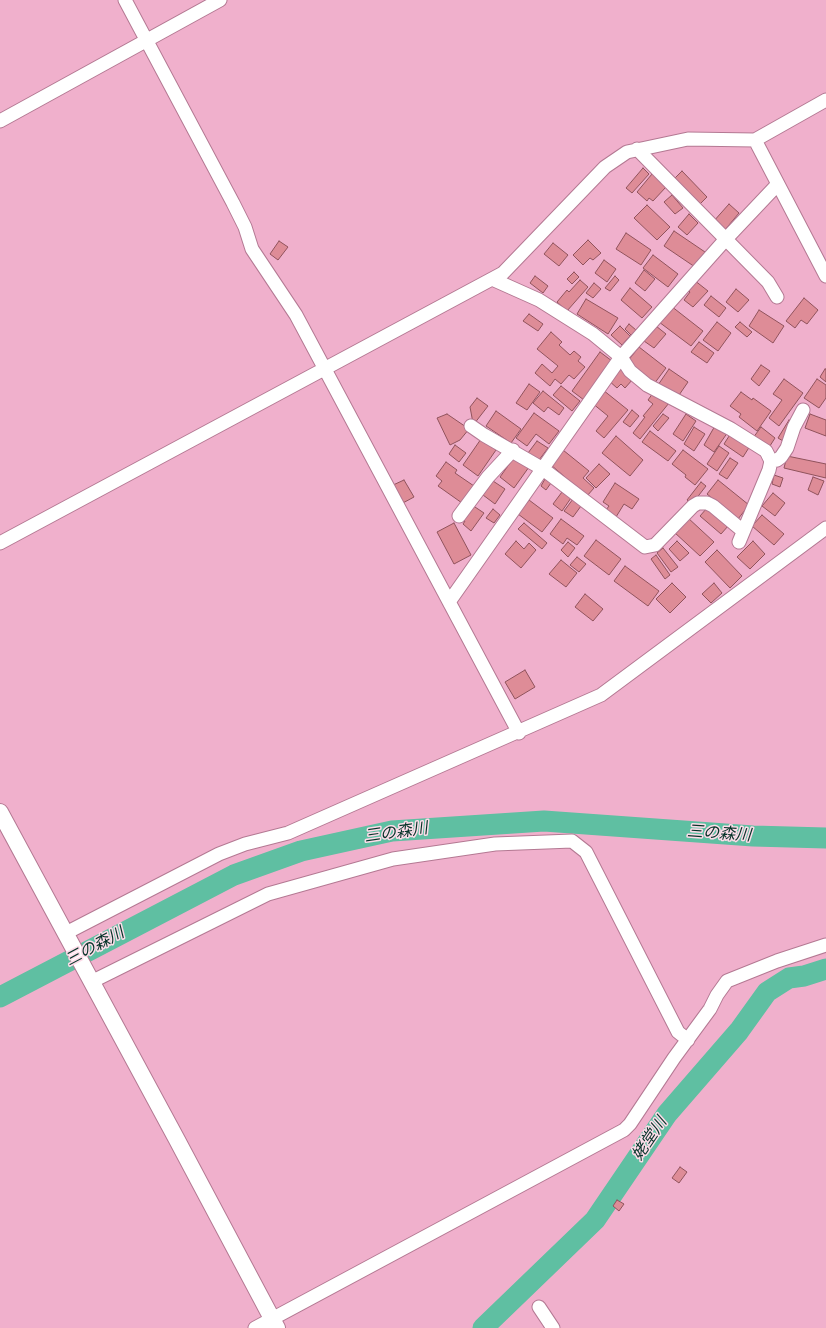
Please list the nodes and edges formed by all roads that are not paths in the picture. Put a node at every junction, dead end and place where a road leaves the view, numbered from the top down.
1 (124, 0) edge
2 (220, 0) edge
3 (147, 42) junction
4 (826, 100) edge
5 (0, 121) edge
6 (755, 140) junction
7 (637, 149) junction
8 (777, 185) junction
9 (725, 240) junction
10 (826, 276) edge
11 (492, 279) junction
12 (777, 297) dead end
13 (621, 357) junction
14 (324, 370) junction
15 (803, 410) dead end
16 (471, 426) dead end
17 (513, 450) junction
18 (771, 461) junction
19 (543, 469) junction
20 (459, 516) dead end
21 (826, 528) edge
22 (0, 543) edge
23 (449, 602) junction
24 (519, 733) junction
25 (0, 812) edge
26 (68, 937) junction
27 (826, 945) edge
28 (89, 978) junction
29 (688, 1040) junction
30 (539, 1307) dead end
31 (275, 1326) edge
32 (255, 1328) edge
33 (553, 1328) edge

1 - 3 street
2 - 3 street
3 - 5 street
3 - 14 street
4 - 6 street
6 - 7 street
6 - 8 street
7 - 9 street
7 - 11 street
8 - 9 street
8 - 10 street
9 - 12 street
9 - 13 street
11 - 13 street
11 - 14 street
13 - 18 street
13 - 19 street
14 - 22 street
14 - 23 street
15 - 18 street
16 - 17 street
17 - 19 street
17 - 20 street
18 - 19 street
19 - 23 street
21 - 24 street
23 - 24 street
24 - 26 street
25 - 26 street
26 - 28 street
27 - 29 street
28 - 29 street
28 - 31 street
29 - 31 street
30 - 33 street
31 - 32 street

